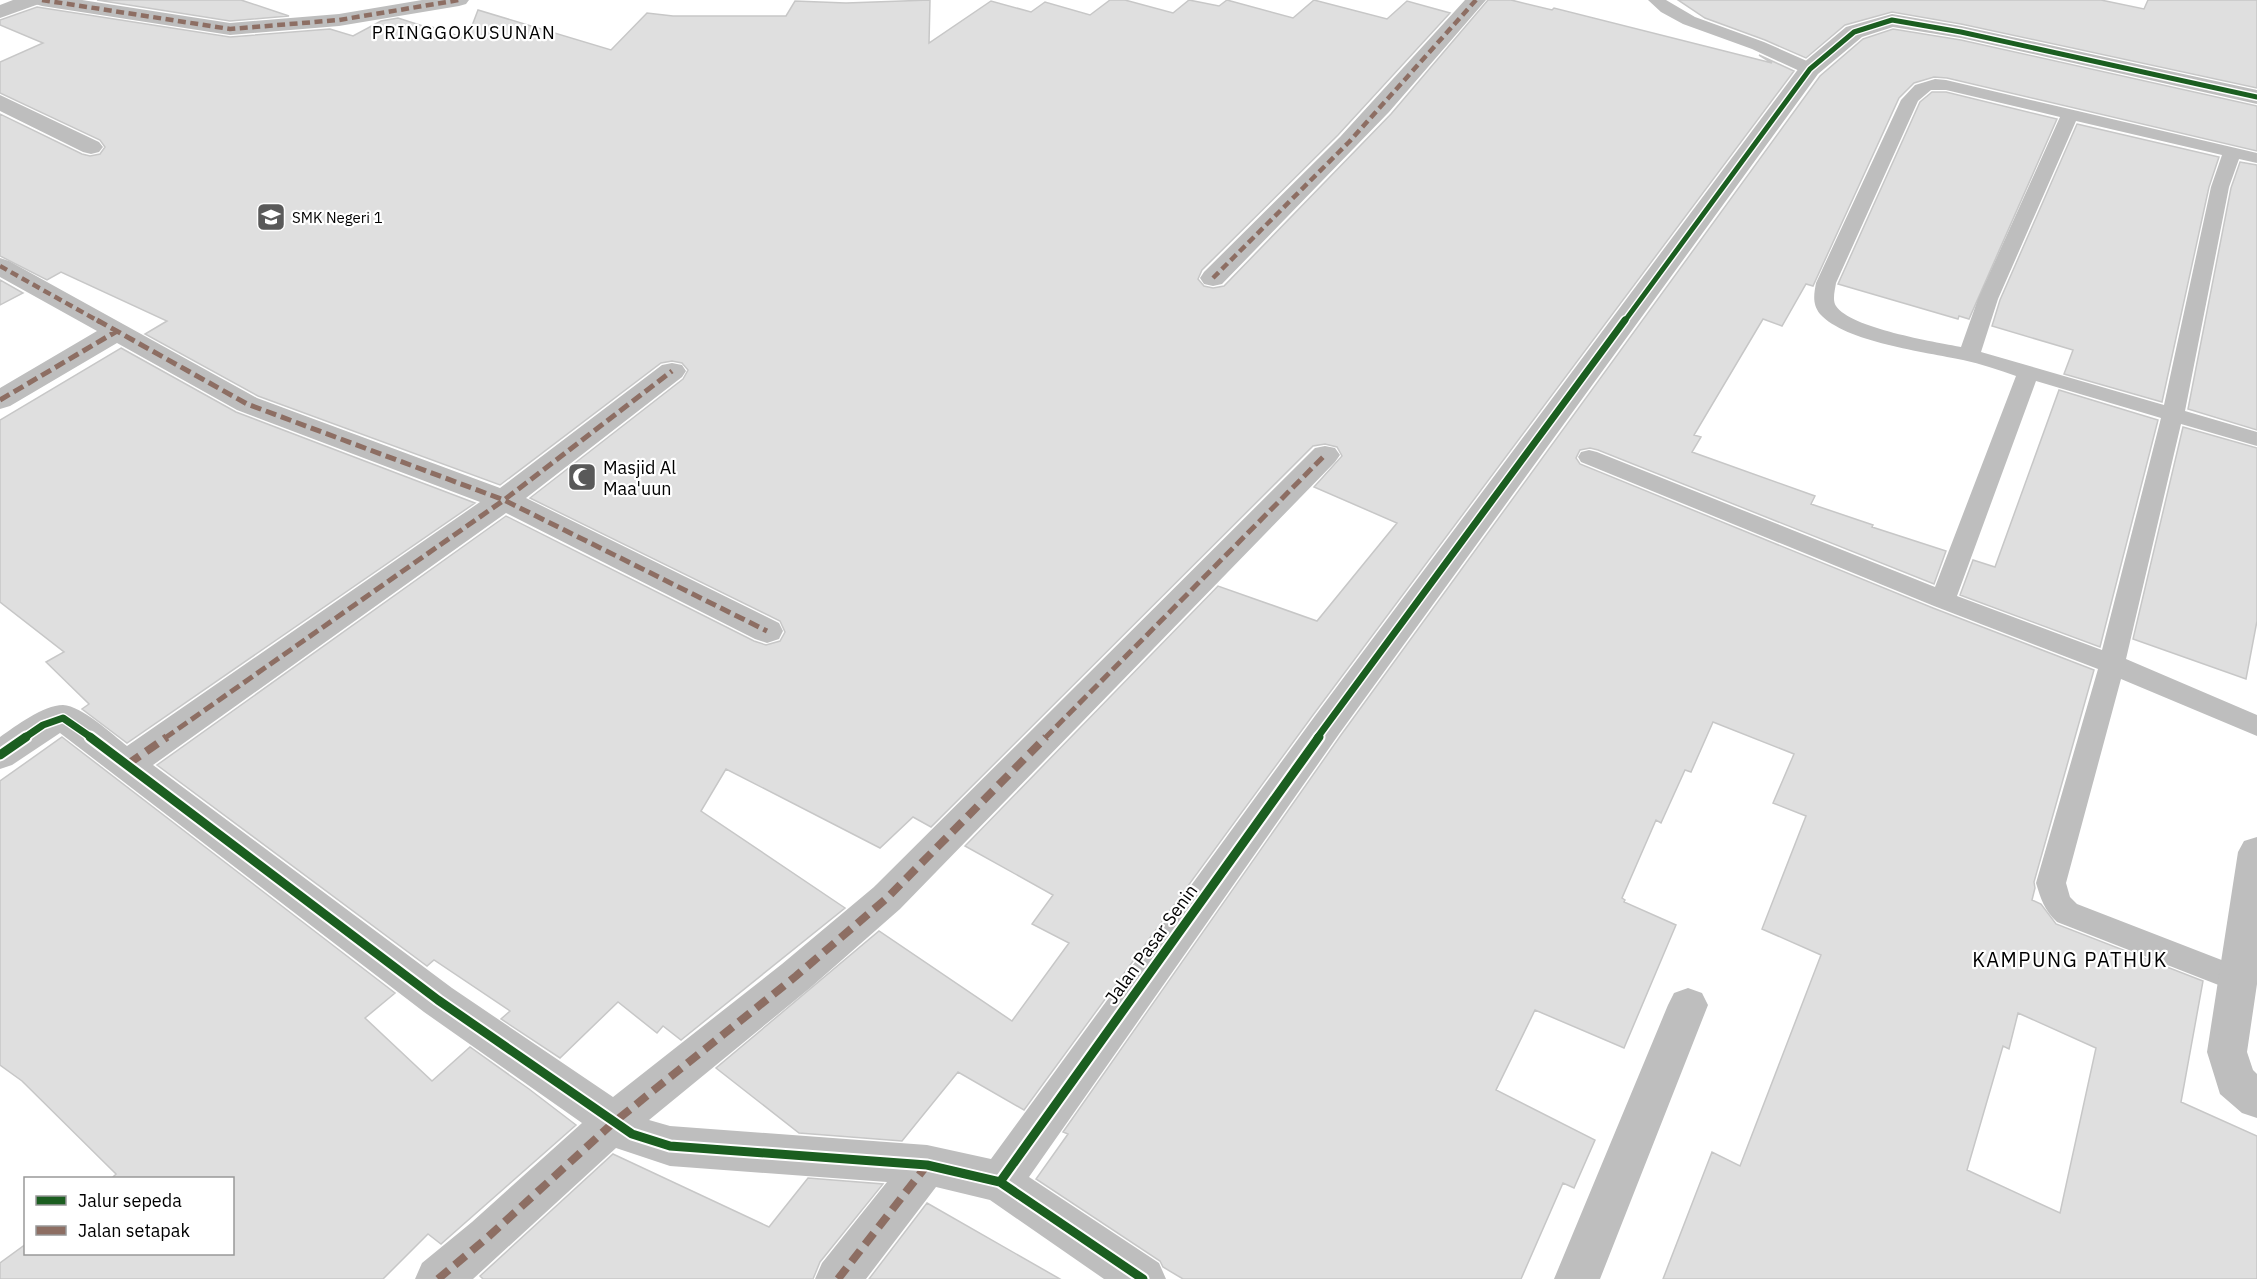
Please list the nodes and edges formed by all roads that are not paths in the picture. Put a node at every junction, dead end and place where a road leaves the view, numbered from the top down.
1 (32, 0) edge
2 (42, 0) edge
3 (459, 0) edge
4 (1476, 0) edge
5 (1656, 0) edge
6 (0, 12) edge
7 (1810, 69) junction
8 (2257, 97) edge
9 (0, 102) edge
10 (2070, 114) junction
11 (91, 147) dead end
12 (2232, 153) junction
13 (2257, 158) edge
14 (0, 267) edge
15 (1213, 278) dead end
16 (117, 331) junction
17 (1969, 355) junction
18 (672, 371) dead end
19 (2028, 373) junction
20 (0, 400) edge
21 (2173, 413) junction
22 (2257, 438) edge
23 (1324, 455) dead end
24 (1589, 457) dead end
25 (504, 500) junction
26 (1943, 600) junction
27 (767, 631) dead end
28 (2112, 664) junction
29 (2257, 726) edge
30 (0, 755) edge
31 (128, 764) junction
32 (2257, 852) edge
33 (2240, 980) junction
34 (1688, 1005) dead end
35 (2257, 1099) edge
36 (613, 1123) junction
37 (927, 1165) junction
38 (1000, 1182) junction
39 (438, 1279) edge
40 (838, 1279) edge
41 (1143, 1279) edge
42 (1577, 1279) edge

1 - 6 street
2 - 3 street
4 - 15 street
5 - 7 lane
7 - 8 street, Jalan Pasar Senin
7 - 38 street, Jalan Pasar Senin
9 - 11 street
10 - 12 lane
10 - 17 lane
10 - 17 lane
12 - 13 lane
12 - 21 lane
14 - 16 street
16 - 20 street
16 - 25 street
17 - 19 lane
18 - 25 street
19 - 21 lane
19 - 26 lane
21 - 22 lane
21 - 28 lane
23 - 36 street
24 - 26 lane
25 - 27 street
25 - 31 street
26 - 28 lane
28 - 29 lane
28 - 33 lane
30 - 31 street
31 - 36 street
32 - 33 street
33 - 35 street
34 - 42 street
36 - 37 street
36 - 39 street
37 - 38 street
37 - 40 street
38 - 41 street

